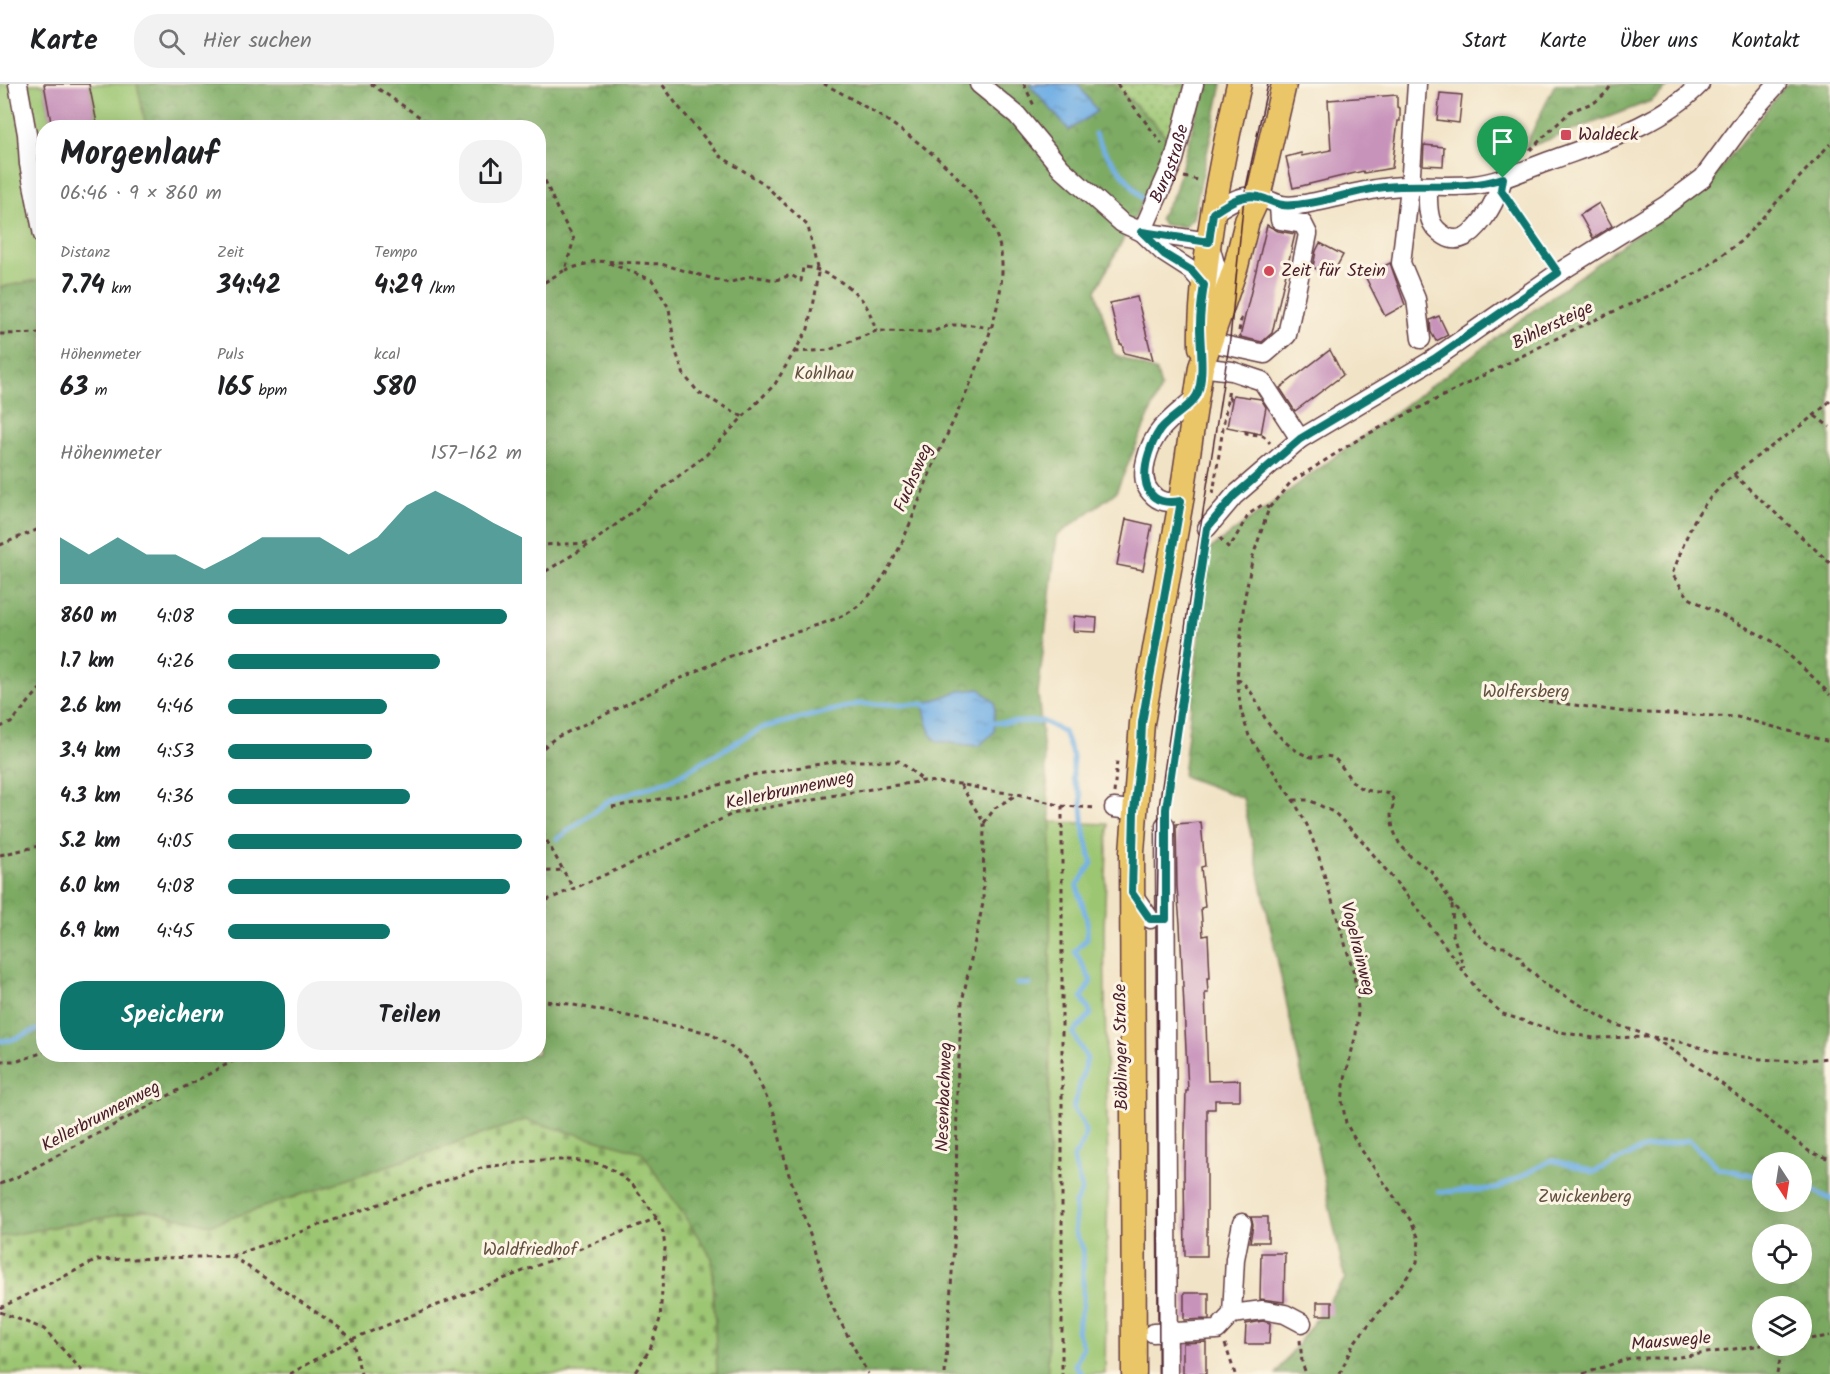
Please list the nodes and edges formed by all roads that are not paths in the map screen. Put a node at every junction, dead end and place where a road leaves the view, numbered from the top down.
1 (18, 84) edge
2 (979, 84) edge
3 (1194, 84) edge
4 (1239, 84) edge
5 (1284, 84) edge
6 (1417, 84) edge
7 (1700, 84) edge
8 (1778, 84) edge
9 (1502, 184) junction
10 (1419, 187) junction
11 (36, 200) edge
12 (1266, 206) junction
13 (1213, 213) junction
14 (1142, 232) junction
15 (1209, 242) junction
16 (1204, 285) junction
17 (1213, 331) junction
18 (1421, 339) dead end
19 (1201, 367) junction
20 (1197, 396) junction
21 (1300, 439) junction
22 (1181, 501) junction
23 (1207, 528) road end
24 (1142, 723) junction
25 (1165, 825) road end
26 (1132, 893) junction
27 (1158, 919) junction
28 (1133, 944) junction
29 (1242, 1223) dead end
30 (1133, 1305) junction
31 (1232, 1314) junction
32 (1302, 1323) road end
33 (1161, 1333) junction
34 (1130, 1368) edge
35 (1168, 1374) edge

1 - 11 street
2 - 14 street
3 - 14 street, Burgstraße
4 - 13 main road, Böblinger Straße
5 - 12 main road, Böblinger Straße
6 - 10 street
7 - 9 street
8 - 21 street
9 - 10 street
9 - 10 street
10 - 12 street
10 - 18 street
12 - 13 street
12 - 17 main road, Böblinger Straße
12 - 17 street
13 - 15 main road, Böblinger Straße
14 - 15 street
14 - 16 street
15 - 16 main road, Böblinger Straße
15 - 17 street, Böblinger Straße
16 - 19 main road, Böblinger Straße
17 - 19 main road, Böblinger Straße
19 - 20 main road, Böblinger Straße
19 - 21 street
20 - 22 main road, Böblinger Straße
20 - 22 street
21 - 23 street
22 - 24 main road, Böblinger Straße
24 - 26 main road, Böblinger Straße
24 - 34 main road, Böblinger Straße
25 - 27 street
26 - 27 street
26 - 28 main road, Böblinger Straße
27 - 28 street
27 - 33 street
28 - 30 main road, Böblinger Straße
29 - 31 street
30 - 33 street
30 - 34 main road, Böblinger Straße
31 - 32 street
31 - 33 street
33 - 34 street
33 - 35 street

